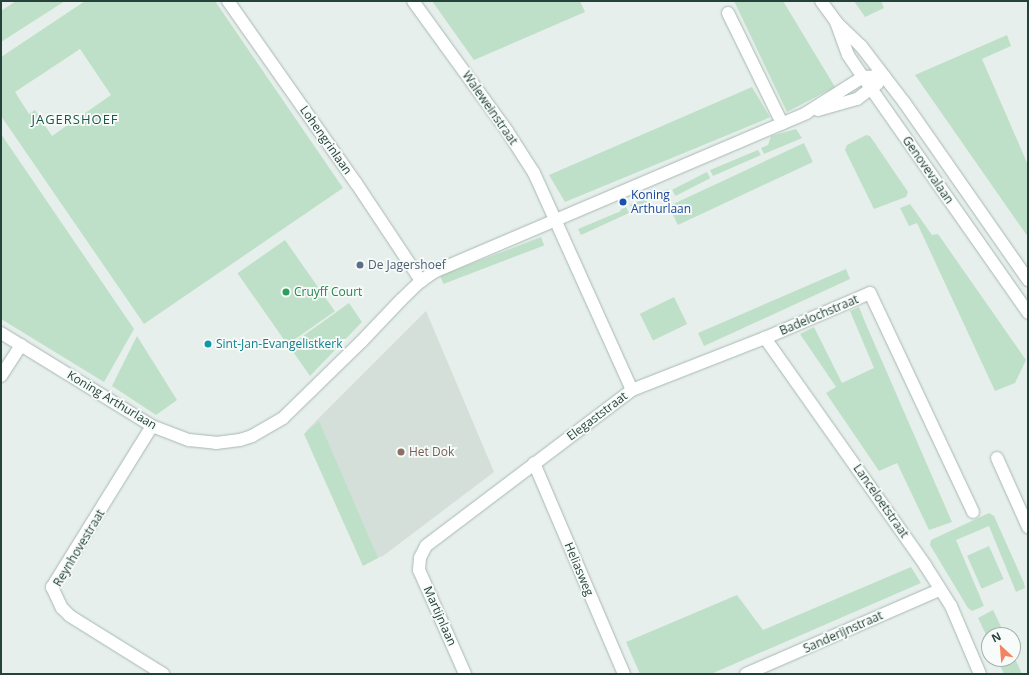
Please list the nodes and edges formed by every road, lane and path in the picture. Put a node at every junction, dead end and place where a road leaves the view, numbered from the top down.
1 (228, 1) edge
2 (413, 1) edge
3 (821, 1) edge
4 (728, 13) dead end
5 (836, 22) junction
6 (884, 76) junction
7 (863, 78) junction
8 (871, 90) junction
9 (806, 113) junction
10 (782, 123) junction
11 (556, 222) junction
12 (1028, 280) edge
13 (422, 281) junction
14 (1028, 313) edge
15 (1, 333) edge
16 (765, 338) junction
17 (21, 345) junction
18 (1, 376) edge
19 (632, 390) junction
20 (152, 426) junction
21 (997, 458) dead end
22 (534, 463) junction
23 (974, 512) dead end
24 (1028, 527) edge
25 (420, 558) joint
26 (939, 590) junction
27 (163, 674) edge
28 (465, 674) edge
29 (624, 674) edge
30 (746, 674) edge
31 (980, 674) edge

1 - 13 street, Lohengrinlaan
2 - 11 street, Waleweinstraat
3 - 5 street, Genovevalaan
4 - 10 street
5 - 6 street, Genovevalaan
5 - 7 street, Genovevalaan
6 - 7 street, Koning Arthurlaan
6 - 8 street, Koning Arthurlaan
6 - 12 street, Genovevalaan
7 - 8 street, Genovevalaan
7 - 9 street, Koning Arthurlaan
8 - 9 street, Koning Arthurlaan
8 - 14 street, Genovevalaan
9 - 10 street, Koning Arthurlaan
10 - 11 street, Koning Arthurlaan
11 - 13 street, Koning Arthurlaan
11 - 19 street, Elegaststraat
13 - 20 street, Koning Arthurlaan
15 - 17 street, Koning Arthurlaan
16 - 19 street, Badelochstraat
16 - 23 street, Badelochstraat
16 - 26 street, Lanceloetstraat
17 - 18 street
17 - 20 street, Koning Arthurlaan
19 - 22 street, Elegaststraat
20 - 27 street, Reynhovestraat
21 - 24 street
22 - 25 street, Elegaststraat
22 - 29 street, Heliasweg
25 - 28 street, Martijnlaan
26 - 30 street, Sanderijnstraat
26 - 31 street, Lanceloetstraat

